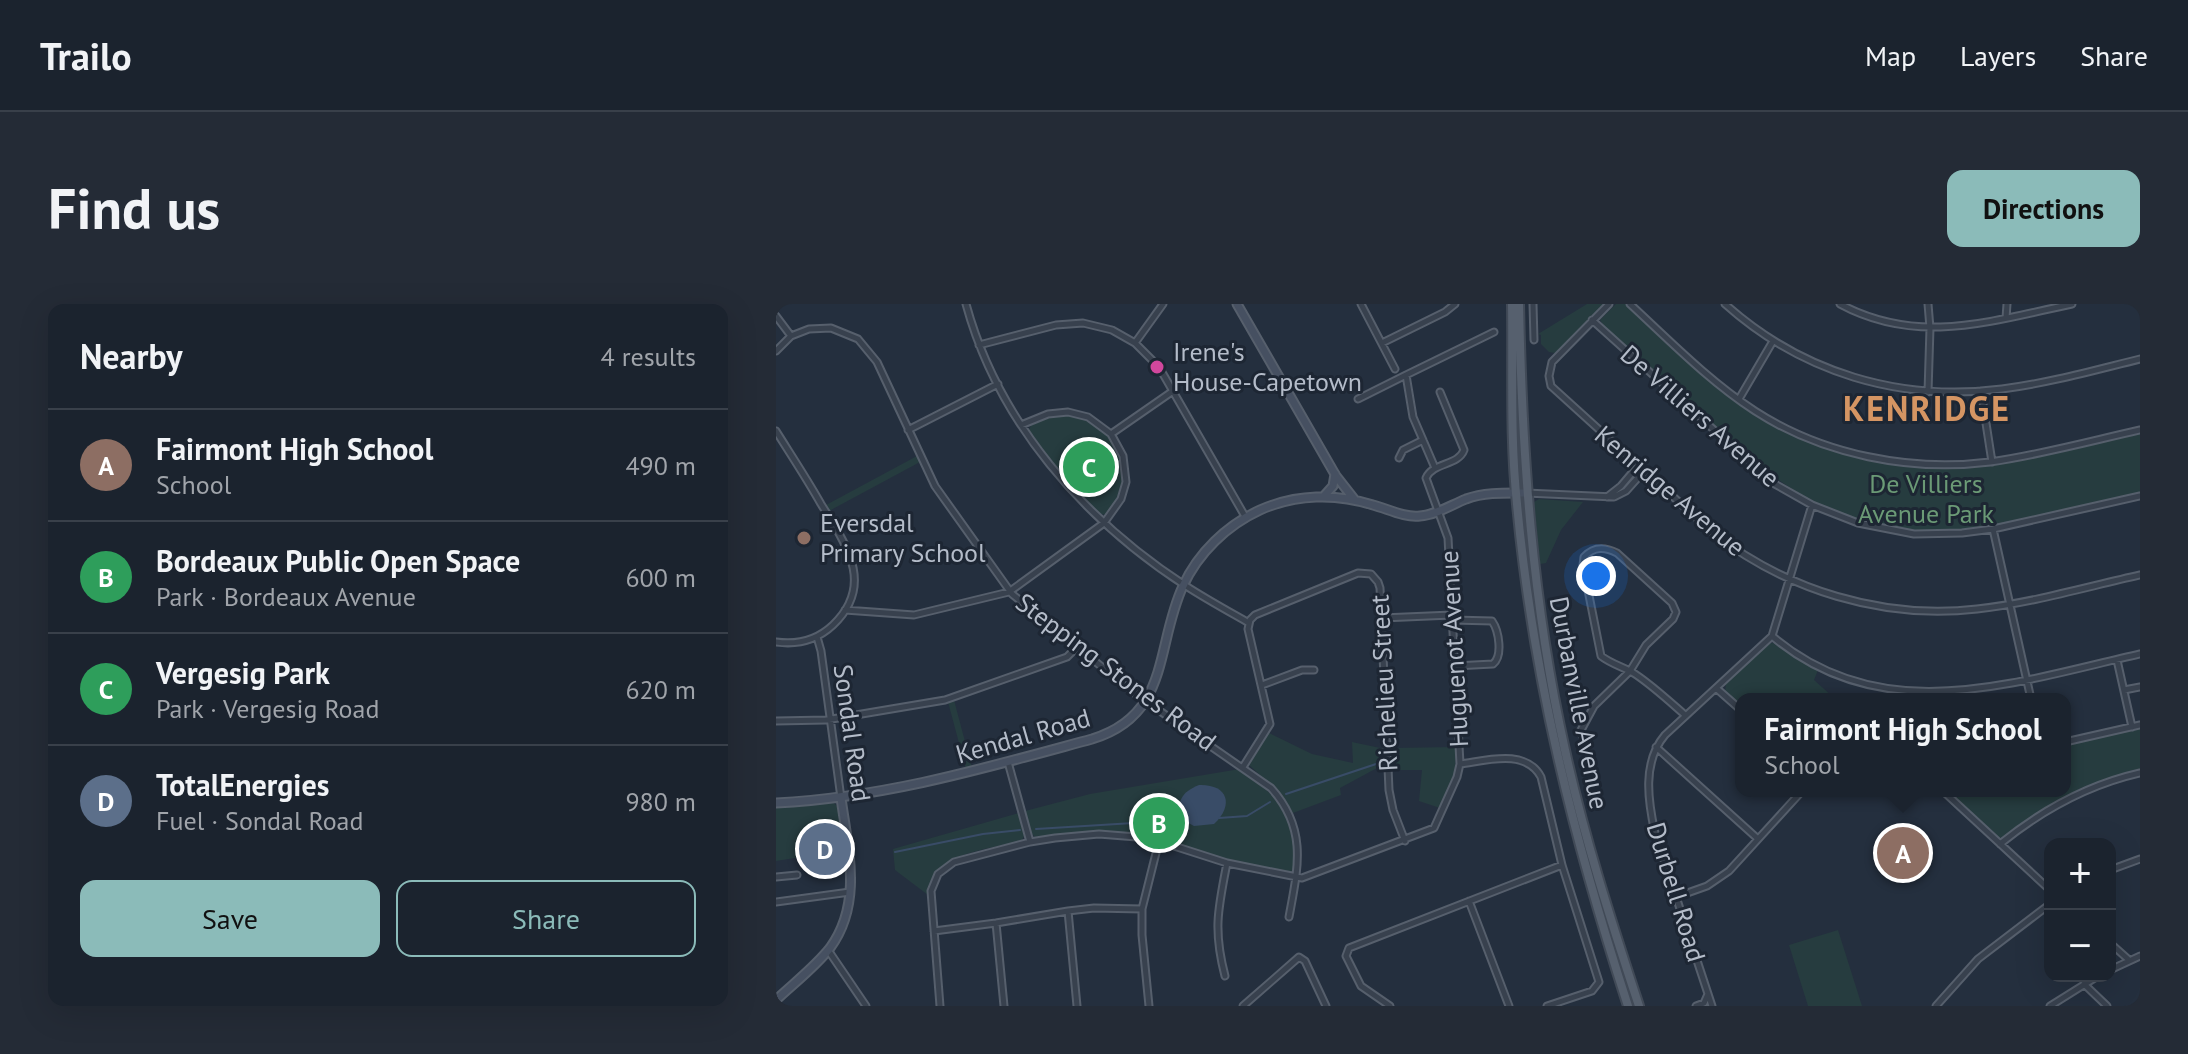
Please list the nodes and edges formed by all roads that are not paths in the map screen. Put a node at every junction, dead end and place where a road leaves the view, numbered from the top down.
1 (966, 304) edge
2 (1163, 304) edge
3 (1237, 304) edge
4 (1361, 304) edge
5 (1455, 304) edge
6 (1510, 304) edge
7 (1519, 304) edge
8 (1533, 304) edge
9 (1609, 304) edge
10 (1630, 304) edge
11 (1725, 304) edge
12 (1840, 304) edge
13 (1928, 304) edge
14 (2007, 304) edge
15 (2072, 304) edge
16 (776, 316) edge
17 (2006, 318) junction
18 (1592, 320) junction
19 (1930, 328) junction
20 (1494, 332) dead end
21 (791, 336) junction
22 (1534, 340) dead end
23 (1773, 341) junction
24 (1135, 343) junction
25 (1382, 343) junction
26 (979, 345) junction
27 (776, 351) edge
28 (2140, 359) edge
29 (1395, 369) dead end
30 (1406, 375) junction
31 (998, 384) junction
32 (1173, 391) junction
33 (1981, 391) junction
34 (1440, 392) dead end
35 (1928, 392) junction
36 (1358, 399) dead end
37 (1739, 399) junction
38 (1021, 425) junction
39 (908, 430) junction
40 (2140, 430) edge
41 (776, 431) edge
42 (1111, 434) junction
43 (1423, 440) junction
44 (1399, 458) dead end
45 (1992, 462) junction
46 (1637, 467) junction
47 (1435, 468) junction
48 (1643, 472) junction
49 (1335, 474) junction
50 (1516, 493) junction
51 (1526, 493) junction
52 (1324, 496) junction
53 (2140, 496) edge
54 (1606, 497) junction
55 (1343, 498) junction
56 (1354, 499) junction
57 (1812, 505) junction
58 (1437, 511) junction
59 (1246, 518) junction
60 (1104, 523) junction
61 (1993, 529) junction
62 (2140, 575) edge
63 (1789, 579) junction
64 (1183, 585) junction
65 (1009, 592) junction
66 (2010, 604) junction
67 (845, 610) junction
68 (1382, 618) junction
69 (1452, 618) junction
70 (1249, 623) junction
71 (1772, 636) junction
72 (817, 637) junction
73 (776, 642) edge
74 (1077, 647) junction
75 (2140, 654) edge
76 (2117, 660) junction
77 (1455, 666) junction
78 (1314, 670) dead end
79 (1630, 671) junction
80 (2027, 679) junction
81 (1262, 685) junction
82 (2140, 687) edge
83 (1716, 688) junction
84 (1885, 689) junction
85 (2124, 690) junction
86 (1884, 693) edge
87 (2030, 693) edge
88 (1146, 701) junction
89 (1735, 705) edge
90 (1685, 715) junction
91 (831, 719) junction
92 (776, 721) edge
93 (2140, 725) edge
94 (2132, 727) junction
95 (2071, 741) edge
96 (1588, 745) dead end
97 (1656, 747) junction
98 (1008, 762) junction
99 (1460, 764) junction
100 (1243, 767) junction
101 (2140, 773) edge
102 (1796, 797) edge
103 (1949, 797) edge
104 (2070, 797) edge
105 (2071, 797) edge
106 (841, 798) junction
107 (776, 803) edge
108 (1758, 839) junction
109 (1159, 841) junction
110 (1405, 841) junction
111 (1030, 842) junction
112 (2000, 844) junction
113 (2140, 859) edge
114 (1227, 863) junction
115 (1562, 865) junction
116 (2116, 868) edge
117 (797, 875) dead end
118 (776, 877) edge
119 (1296, 878) junction
120 (2044, 884) edge
121 (851, 892) junction
122 (1676, 897) junction
123 (1469, 901) junction
124 (776, 902) edge
125 (1142, 909) junction
126 (2044, 909) edge
127 (1068, 911) junction
128 (1289, 917) dead end
129 (996, 923) junction
130 (934, 931) junction
131 (2116, 948) edge
132 (828, 950) junction
133 (2140, 956) edge
134 (2129, 960) junction
135 (2116, 967) edge
136 (1225, 976) dead end
137 (2088, 982) edge
138 (2084, 984) junction
139 (1708, 994) junction
140 (776, 1000) edge
141 (866, 1006) edge
142 (939, 1006) edge
143 (1004, 1006) edge
144 (1077, 1006) edge
145 (1149, 1006) edge
146 (1243, 1006) edge
147 (1326, 1006) edge
148 (1390, 1006) edge
149 (1509, 1006) edge
150 (1547, 1006) edge
151 (1628, 1006) edge
152 (1639, 1006) edge
153 (1696, 1006) edge
154 (1712, 1006) edge
155 (1936, 1006) edge
156 (2050, 1006) edge
157 (2107, 1006) edge

1 - 26 street
2 - 24 street
3 - 49 street
4 - 25 street
5 - 25 street
6 - 50 main road, Durbanville Avenue
7 - 51 main road, Durbanville Avenue
8 - 22 street
9 - 18 street
10 - 37 street
11 - 23 street
12 - 19 street
13 - 19 street
14 - 17 street
15 - 17 street
16 - 21 street
17 - 19 street
18 - 46 street, Kenridge Avenue
18 - 57 street, De Villiers Avenue
19 - 35 street
20 - 30 street
21 - 27 street
21 - 39 street, Stepping Stones Road
23 - 35 street
23 - 37 street
24 - 26 street
24 - 32 street
25 - 29 street
26 - 31 street
28 - 33 street
30 - 36 street
30 - 43 street
31 - 38 street
31 - 39 street
32 - 42 street
32 - 59 street
33 - 35 street
33 - 45 street
34 - 47 street
37 - 45 street
38 - 42 street
38 - 60 street
39 - 65 street, Stepping Stones Road
40 - 45 street
41 - 67 street
42 - 60 street
43 - 44 street
43 - 47 street
46 - 48 street, Kenridge Avenue
46 - 54 street
47 - 58 street, Huguenot Avenue
48 - 54 street
48 - 63 street, Kenridge Avenue
49 - 52 street
49 - 55 street
49 - 56 street
50 - 51 street, Kendal Road
50 - 58 street, Kendal Road
50 - 151 main road, Durbanville Avenue
51 - 54 street, Kendal Road
51 - 152 main road, Durbanville Avenue
52 - 55 street, Kendal Road
52 - 59 street, Kendal Road
53 - 61 street, De Villiers Avenue
55 - 56 street, Kendal Road
56 - 58 street, Kendal Road
57 - 61 street, De Villiers Avenue
57 - 63 street
58 - 69 street, Huguenot Avenue
59 - 64 street, Kendal Road
60 - 64 street
60 - 65 street
61 - 66 street
62 - 66 street, Kenridge Avenue
63 - 66 street, Kenridge Avenue
63 - 71 street
64 - 70 street
64 - 88 street, Kendal Road
65 - 67 street
65 - 74 street, Stepping Stones Road
66 - 80 street
67 - 72 street
68 - 69 street
68 - 70 street, Richelieu Street
68 - 110 street, Richelieu Street
69 - 77 street, Huguenot Avenue
69 - 77 street
70 - 81 street
71 - 83 street
71 - 84 street
72 - 73 street
72 - 91 street, Sondal Road
74 - 88 street, Stepping Stones Road
74 - 91 street
75 - 76 street
76 - 80 street
76 - 85 street
77 - 99 street, Huguenot Avenue
78 - 81 street
79 - 79 street
79 - 90 street
79 - 96 street
80 - 84 street
80 - 87 street
81 - 100 street
82 - 85 street
83 - 89 street
83 - 90 street
84 - 86 street
85 - 94 street
88 - 98 street, Kendal Road
88 - 100 street, Stepping Stones Road
90 - 97 street
91 - 92 street
91 - 106 street, Sondal Road
93 - 94 street
94 - 95 street
97 - 108 street
97 - 122 street, Durbell Road
98 - 106 street, Kendal Road
98 - 111 street
99 - 110 street, Huguenot Avenue
99 - 115 street
100 - 119 street, Stepping Stones Road
101 - 105 street
102 - 108 street
103 - 112 street
104 - 112 street
106 - 107 street, Kendal Road
106 - 121 street, Sondal Road
108 - 122 street
109 - 111 street
109 - 114 street
109 - 125 street
110 - 119 street, Huguenot Avenue
111 - 130 street
112 - 120 street
113 - 116 street
114 - 119 street
114 - 136 street
115 - 123 street
115 - 150 street
117 - 118 street
119 - 128 street, Stepping Stones Road
121 - 124 street
121 - 132 street, Sondal Road
122 - 139 street, Durbell Road
123 - 148 street
123 - 149 street
125 - 127 street
125 - 145 street
126 - 155 street
127 - 129 street
127 - 144 street
129 - 130 street
129 - 143 street
130 - 142 street
131 - 134 street
132 - 140 street, Sondal Road
132 - 141 street
133 - 134 street
134 - 135 street
137 - 138 street
138 - 156 street
138 - 157 street
139 - 153 street
139 - 154 street, Durbell Road
146 - 147 street

